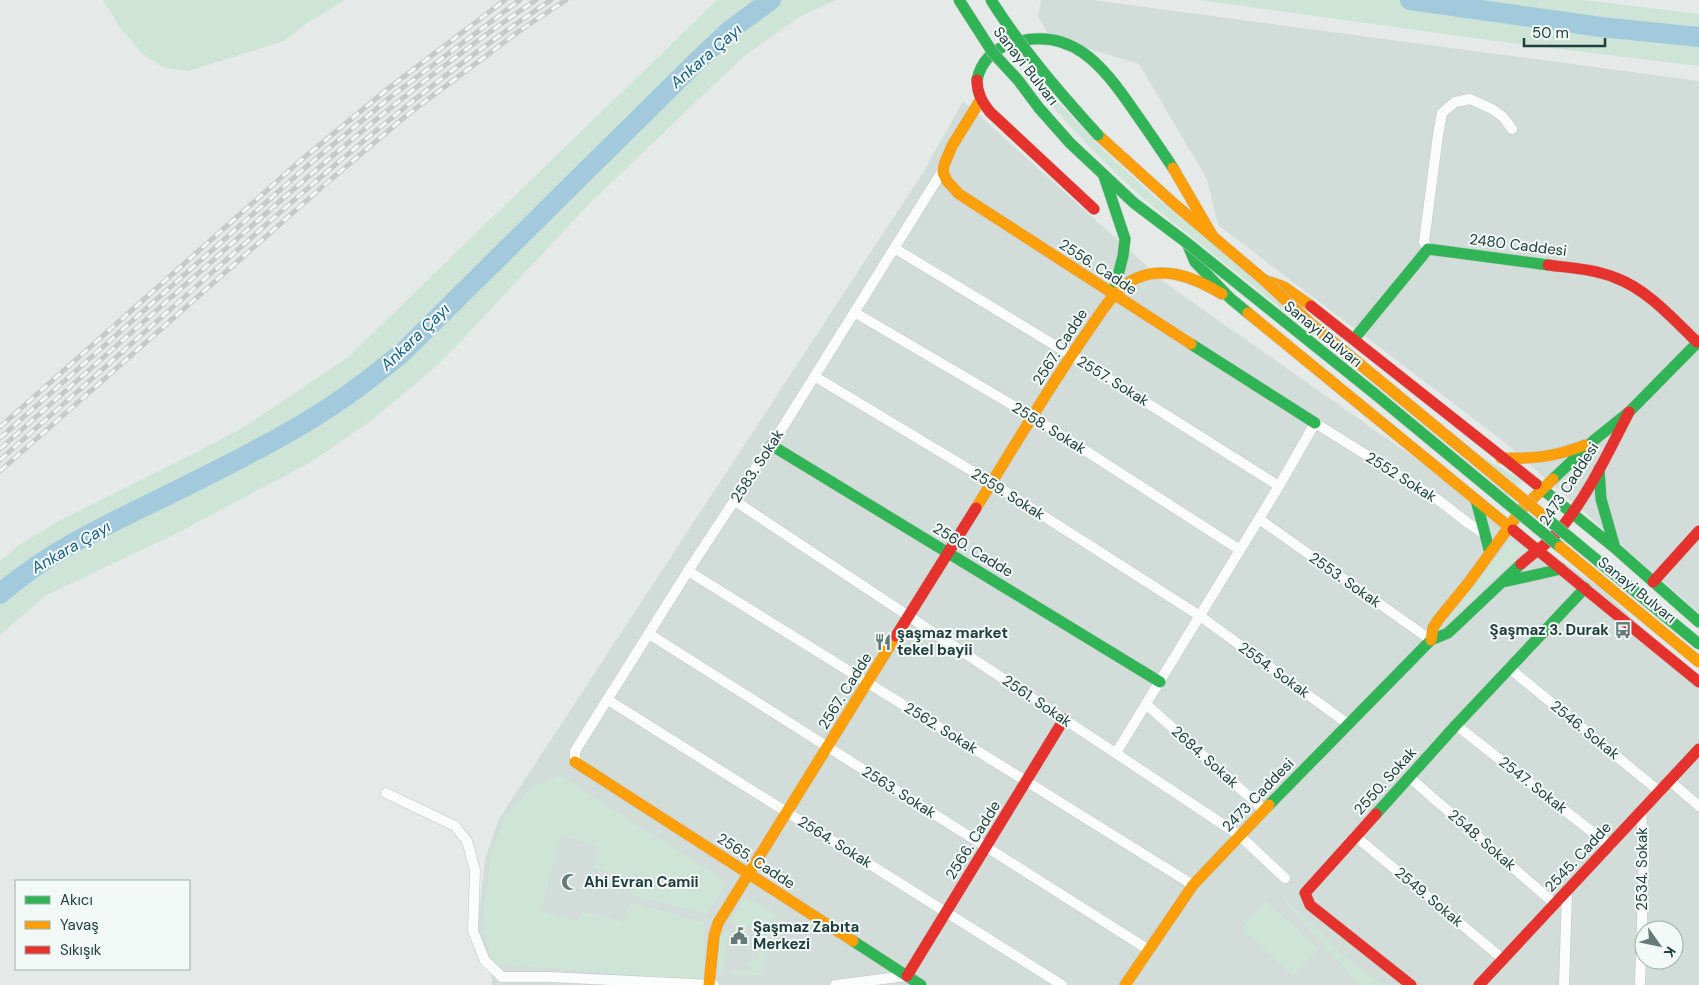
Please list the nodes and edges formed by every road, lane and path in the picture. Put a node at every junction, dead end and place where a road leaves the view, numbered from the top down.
1 (959, 0) edge
2 (992, 0) edge
3 (981, 99) junction
4 (1512, 129) dead end
5 (943, 170) junction
6 (1104, 176) junction
7 (1094, 208) dead end
8 (1212, 235) junction
9 (1187, 243) junction
10 (894, 248) junction
11 (1428, 249) junction
12 (1264, 280) junction
13 (1113, 295) junction
14 (1231, 299) junction
15 (854, 312) junction
16 (1354, 339) junction
17 (1698, 341) edge
18 (1071, 355) junction
19 (814, 376) junction
20 (1629, 412) junction
21 (1033, 417) junction
22 (1315, 423) junction
23 (1593, 442) junction
24 (771, 445) junction
25 (1499, 456) junction
26 (1599, 468) junction
27 (992, 483) junction
28 (1279, 486) junction
29 (1541, 489) junction
30 (1473, 498) junction
31 (735, 501) junction
32 (1572, 513) junction
33 (1259, 519) junction
34 (1508, 526) junction
35 (1699, 531) edge
36 (1484, 534) junction
37 (1240, 550) junction
38 (1538, 550) junction
39 (1617, 550) junction
40 (949, 553) junction
41 (1490, 553) junction
42 (1561, 570) junction
43 (688, 571) junction
44 (1653, 582) junction
45 (1498, 584) junction
46 (1586, 588) junction
47 (909, 616) junction
48 (1200, 616) junction
49 (1699, 622) edge
50 (649, 634) junction
51 (1430, 640) junction
52 (1699, 644) edge
53 (1699, 662) edge
54 (1509, 668) junction
55 (1160, 682) junction
56 (1699, 682) edge
57 (868, 683) junction
58 (608, 700) junction
59 (1146, 704) junction
60 (1064, 719) junction
61 (1348, 724) junction
62 (1456, 725) junction
63 (828, 747) junction
64 (1699, 749) edge
65 (1116, 754) junction
66 (575, 762) joint
67 (1408, 777) junction
68 (1026, 781) junction
69 (1670, 781) junction
70 (1660, 792) junction
71 (386, 794) dead end
72 (1699, 806) edge
73 (1264, 810) junction
74 (1642, 812) junction
75 (788, 813) junction
76 (1239, 835) junction
77 (1355, 836) junction
78 (1610, 846) junction
79 (986, 847) junction
80 (749, 874) junction
81 (1285, 878) dead end
82 (1193, 885) junction
83 (1567, 892) junction
84 (1555, 904) junction
85 (946, 912) junction
86 (1149, 950) junction
87 (1503, 959) junction
88 (907, 976) junction
89 (499, 981) edge
90 (549, 981) edge
91 (1484, 982) edge
92 (628, 983) edge
93 (709, 985) edge
94 (714, 985) edge
95 (835, 985) edge
96 (921, 985) edge
97 (1062, 985) edge
98 (1125, 985) edge
99 (1411, 985) edge
100 (1564, 985) edge
101 (1640, 985) edge

1 - 6 street, Sanayi Bulvarı, bridge
2 - 8 street, Sanayi Bulvarı, bridge
3 - 5 street
3 - 7 street
3 - 8 street
4 - 11 street
5 - 10 street, 2583. Sokak
5 - 13 street, 2556. Cadde
6 - 9 street, Sanayi Bulvarı
6 - 13 street
8 - 12 street, Sanayi Bulvarı
9 - 14 street
9 - 53 street, Sanayi Bulvarı, bridge
10 - 15 street, 2583. Sokak
10 - 18 street, 2557. Sokak
11 - 16 street
11 - 17 street, 2480 Caddesi
12 - 16 street
12 - 52 street, Sanayi Bulvarı, bridge
13 - 14 street
13 - 18 street, 2567. Cadde
13 - 22 street, 2556. Cadde
14 - 30 street
15 - 19 street, 2583. Sokak
15 - 21 street, 2558. Sokak
16 - 25 street
17 - 20 street, 2473 Caddesi
18 - 21 street, 2567. Cadde
18 - 28 street, 2557. Sokak
19 - 24 street, 2583. Sokak
19 - 27 street, 2559. Sokak
20 - 23 street, 2473 Caddesi
20 - 26 street, 2473 Caddesi
21 - 27 street, 2567. Cadde
21 - 37 street, 2558. Sokak
22 - 28 street
22 - 36 street, 2552 Sokak
23 - 25 street
23 - 29 street, 2473 Caddesi
24 - 31 street, 2583. Sokak
24 - 40 street, 2560. Cadde
25 - 29 street
25 - 30 street
26 - 32 street, 2473 Caddesi
26 - 39 street
27 - 40 street, 2567. Cadde
27 - 48 street, 2559. Sokak
28 - 33 street
29 - 32 street
29 - 34 street, 2473 Caddesi
30 - 34 street
30 - 36 street
31 - 43 street, 2583. Sokak
31 - 47 street, 2561. Sokak
32 - 38 street, 2473 Caddesi
32 - 39 street
33 - 37 street
33 - 51 street, 2553. Sokak
34 - 38 street
34 - 41 street, 2473 Caddesi
35 - 44 street
36 - 41 street
37 - 48 street
38 - 42 street
38 - 45 street, 2473 Caddesi
39 - 44 street
39 - 46 street
40 - 47 street, 2567. Cadde
40 - 55 street, 2560. Cadde
41 - 51 street, 2473 Caddesi
42 - 45 street
42 - 46 street
43 - 50 street, 2583. Sokak
43 - 57 street, 2562. Sokak
44 - 49 street
45 - 51 street, 2473 Caddesi
46 - 54 street, 2550. Sokak
46 - 56 street
47 - 57 street, 2567. Cadde
47 - 60 street, 2561. Sokak
48 - 55 street
48 - 61 street, 2554. Sokak
50 - 58 street, 2583. Sokak
50 - 63 street, 2563. Sokak
51 - 61 street, 2473 Caddesi
54 - 62 street, 2550. Sokak
54 - 70 street, 2546. Sokak
55 - 59 street
57 - 63 street, 2567. Cadde
57 - 68 street, 2562. Sokak
58 - 66 street, 2583. Sokak
58 - 75 street, 2564. Sokak
59 - 65 street
59 - 73 street, 2684. Sokak
60 - 65 street, 2561. Sokak
60 - 68 street, 2566. Cadde
61 - 73 street, 2473 Caddesi
62 - 67 street, 2550. Sokak
62 - 78 street, 2547. Sokak
63 - 75 street, 2567. Cadde
63 - 79 street, 2563. Sokak
64 - 69 street, 2545. Cadde
65 - 76 street, 2561. Sokak
66 - 80 street, 2565. Cadde
67 - 77 street, 2550. Sokak
67 - 84 street, 2548. Sokak
68 - 79 street, 2566. Cadde
68 - 82 street, 2562. Sokak
69 - 70 street, 2545. Cadde
69 - 72 street
70 - 74 street, 2545. Cadde
71 - 89 street
73 - 76 street, 2473 Caddesi
74 - 78 street, 2545. Cadde
74 - 101 street, 2534. Sokak
75 - 80 street, 2567. Cadde
75 - 85 street, 2564. Sokak
76 - 81 street, 2561. Sokak
76 - 82 street, 2473 Caddesi
77 - 87 street, 2549. Sokak
77 - 99 street, 2550. Sokak
78 - 83 street, 2545. Cadde
79 - 85 street, 2566. Cadde
79 - 86 street, 2563. Sokak
80 - 88 street, 2565. Cadde
80 - 93 street, 2567. Cadde
82 - 86 street, 2473 Caddesi
83 - 84 street, 2545. Cadde
83 - 100 street
84 - 87 street, 2545. Cadde
85 - 88 street, 2566. Cadde
85 - 97 street, 2564. Sokak
86 - 98 street, 2473 Caddesi
87 - 91 street, 2545. Cadde
88 - 95 street
88 - 96 street, 2565. Cadde
89 - 90 street
90 - 92 street
92 - 93 street
93 - 94 street

